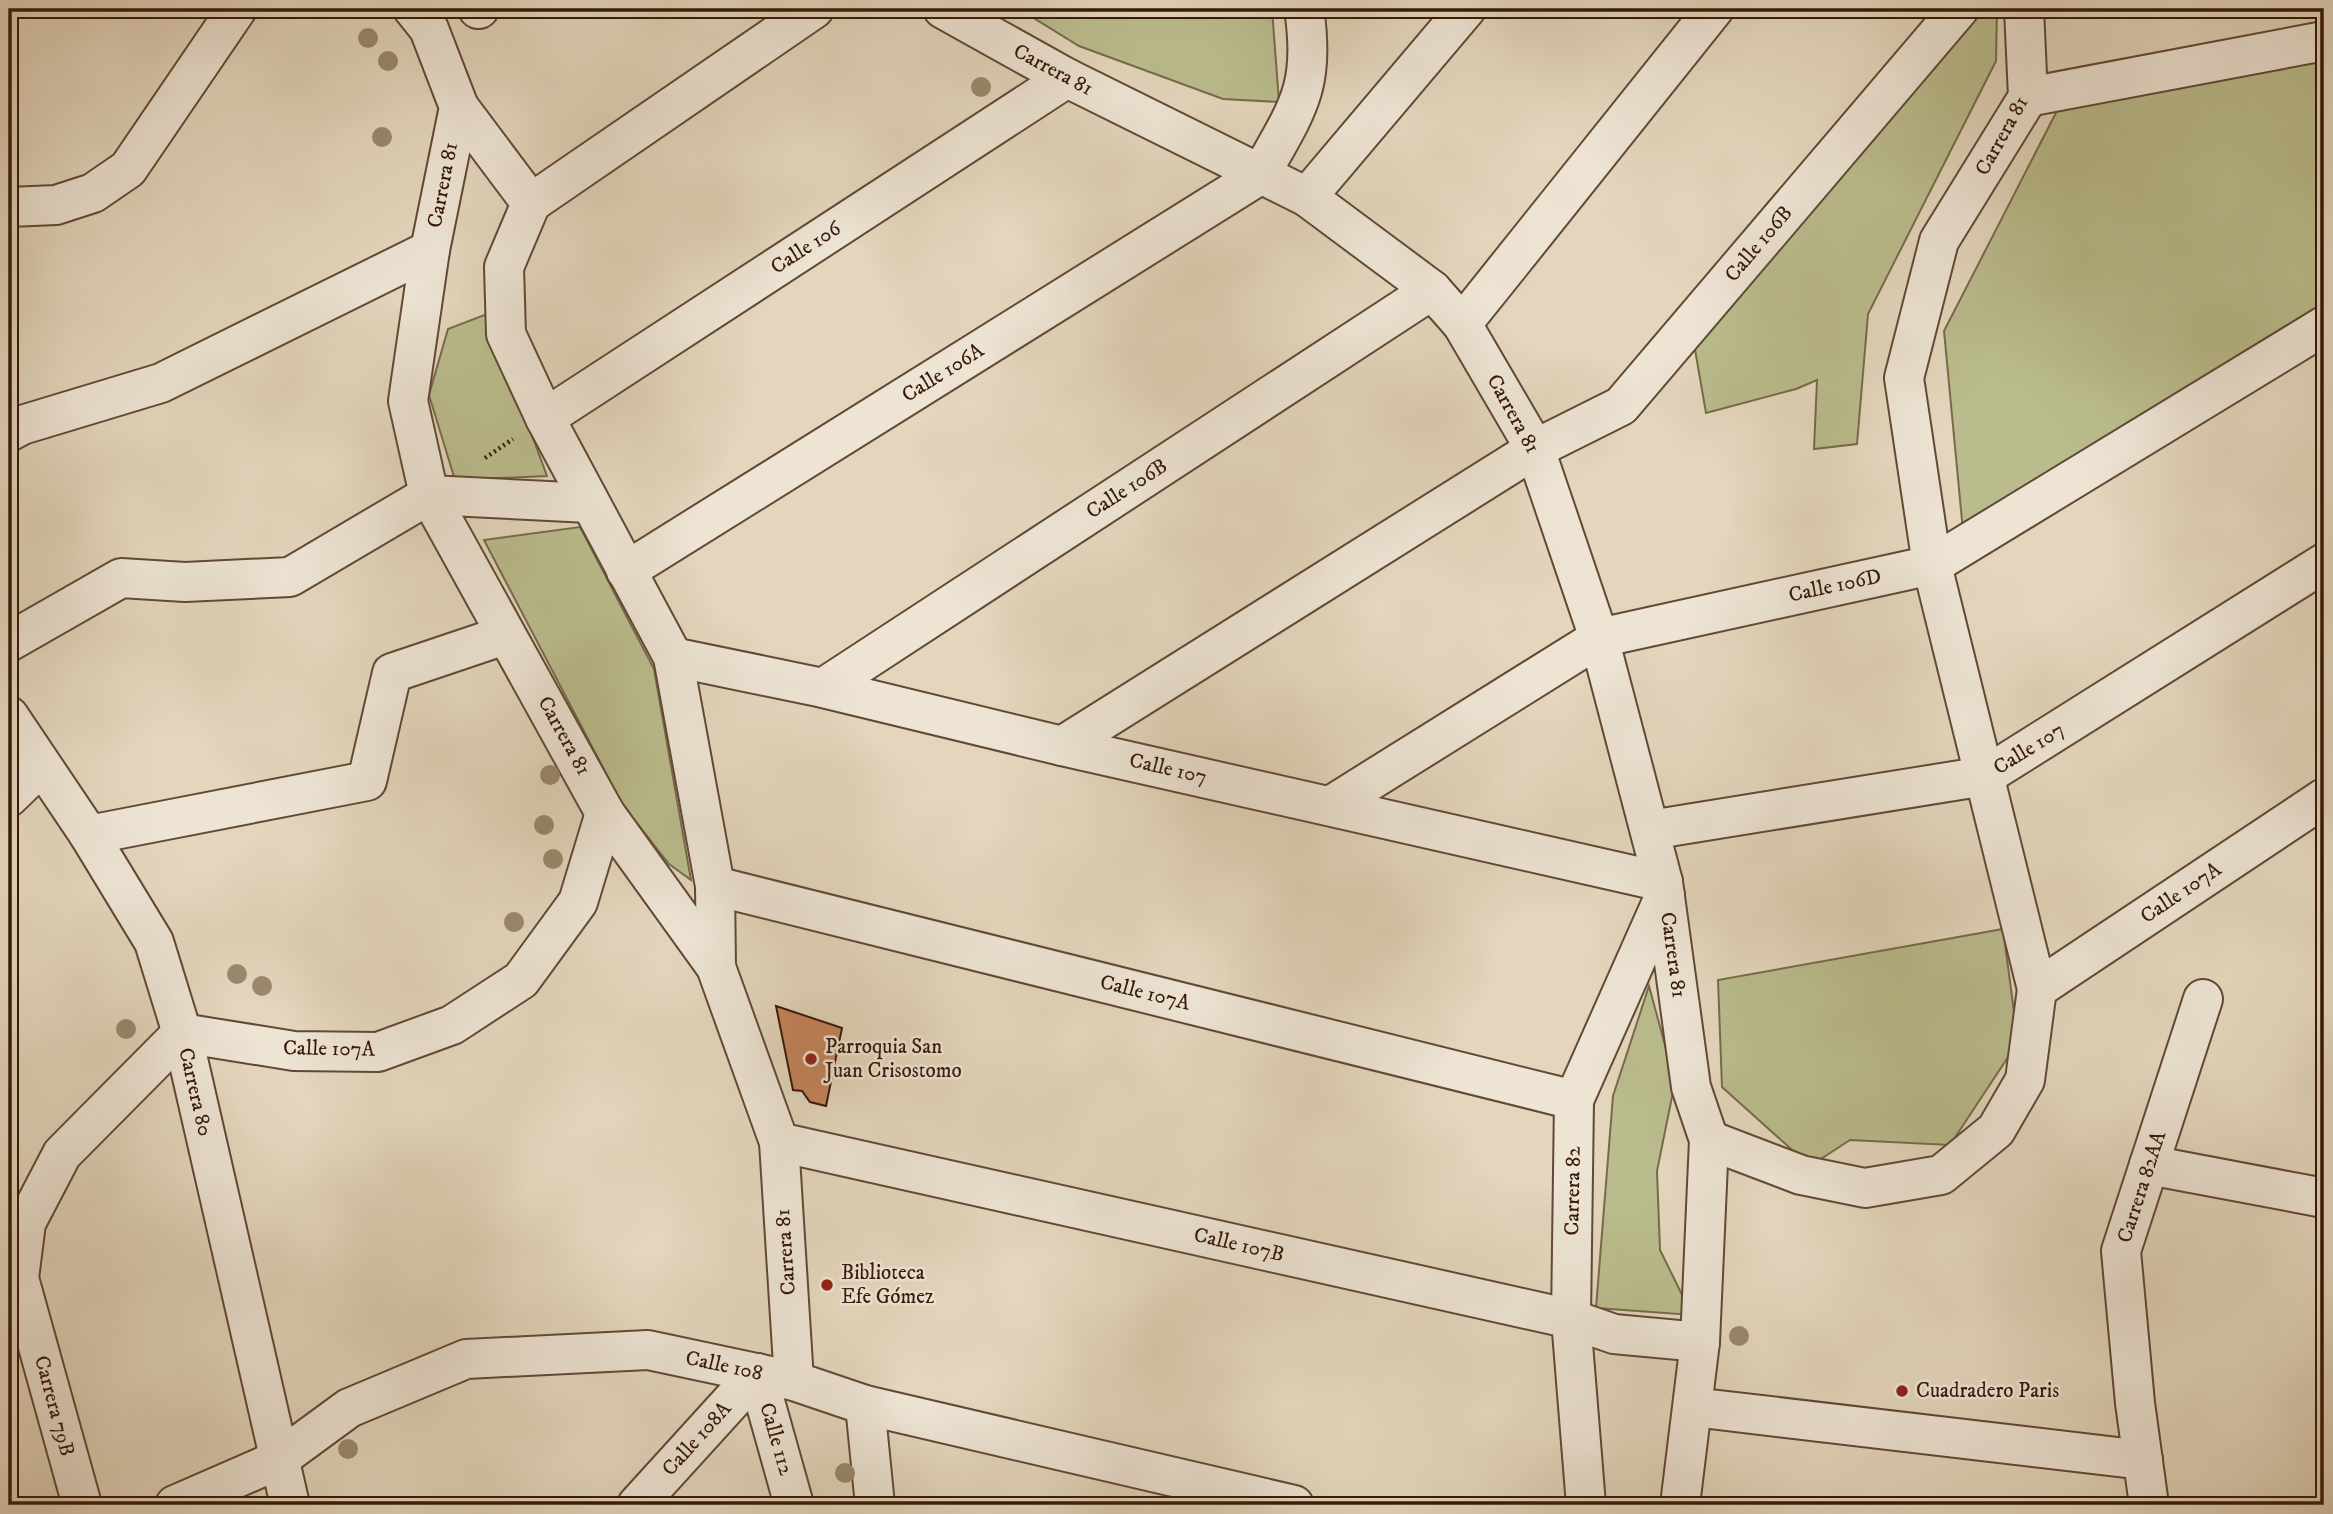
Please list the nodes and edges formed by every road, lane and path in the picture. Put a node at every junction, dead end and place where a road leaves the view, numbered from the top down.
1 (237, 9) edge
2 (413, 9) edge
3 (814, 9) edge
4 (943, 9) edge
5 (1304, 9) edge
6 (1466, 9) edge
7 (1714, 9) edge
8 (1959, 9) edge
9 (2024, 9) edge
10 (2324, 41) edge
11 (1067, 78) junction
12 (2028, 97) junction
13 (459, 107) junction
14 (1260, 175) junction
15 (1307, 197) junction
16 (531, 203) junction
17 (9, 207) edge
18 (430, 250) junction
19 (1432, 290) junction
20 (1462, 324) junction
21 (2324, 326) edge
22 (545, 418) junction
23 (9, 432) edge
24 (1535, 449) junction
25 (429, 495) junction
26 (589, 503) junction
27 (2324, 563) edge
28 (1932, 565) junction
29 (626, 571) junction
30 (505, 635) junction
31 (1599, 638) junction
32 (9, 642) edge
33 (673, 657) junction
34 (823, 688) junction
35 (9, 716) edge
36 (1062, 746) junction
37 (41, 766) junction
38 (1986, 776) junction
39 (9, 797) edge
40 (2324, 798) edge
41 (1330, 806) junction
42 (605, 813) junction
43 (1650, 830) junction
44 (89, 835) junction
45 (715, 886) junction
46 (1664, 888) junction
47 (716, 967) junction
48 (2038, 989) junction
49 (2203, 999) dead end
50 (182, 1032) junction
51 (1574, 1100) junction
52 (1709, 1140) junction
53 (779, 1142) junction
54 (2149, 1165) junction
55 (2324, 1198) edge
56 (1571, 1319) junction
57 (1700, 1342) junction
58 (757, 1373) junction
59 (794, 1381) junction
60 (865, 1405) junction
61 (1693, 1408) junction
62 (2143, 1460) junction
63 (278, 1461) junction
64 (82, 1505) edge
65 (175, 1505) edge
66 (290, 1505) edge
67 (636, 1505) edge
68 (794, 1505) edge
69 (875, 1505) edge
70 (1294, 1505) edge
71 (1586, 1505) edge
72 (1680, 1505) edge
73 (2149, 1505) edge

1 - 17 street
2 - 13 street
3 - 16 street
4 - 11 street, Carrera 81
5 - 14 street
6 - 15 street
7 - 20 street
8 - 24 street, Calle 106B
9 - 12 street, Carrera 81
10 - 12 street
11 - 14 street, Carrera 81
11 - 22 street, Calle 106
12 - 28 street, Carrera 81
13 - 16 street
13 - 18 street, Carrera 81
14 - 15 street, Carrera 81
14 - 29 street, Calle 106A
15 - 19 street, Carrera 81
16 - 22 street, Carrera 81
18 - 23 street
18 - 25 street, Carrera 81
19 - 20 street, Carrera 81
19 - 34 street, Calle 106B
20 - 24 street, Carrera 81
21 - 28 street, Calle 106D
22 - 26 street, Carrera 81
24 - 31 street, Carrera 81
24 - 36 street, Calle 106B
25 - 26 street
25 - 30 street, Carrera 81
25 - 32 street
26 - 29 street, Carrera 81
27 - 38 street, Calle 107
28 - 31 street, Calle 106D
28 - 38 street, Carrera 81
29 - 33 street, Carrera 81
30 - 42 street, Carrera 81
30 - 44 street
31 - 41 street, Calle 106D
31 - 43 street, Carrera 81
33 - 34 street, Calle 107
33 - 45 street, Carrera 81
34 - 36 street, Calle 107
35 - 37 street, Carrera 80
36 - 41 street, Calle 107
37 - 39 street
37 - 44 street, Carrera 80
38 - 43 street, Calle 107
38 - 48 street, Carrera 81
40 - 48 street, Calle 107A
41 - 46 street, Calle 107
42 - 47 street, Carrera 81
42 - 50 street, Calle 107A
43 - 46 street, Carrera 81
44 - 50 street, Carrera 80
45 - 47 street, Carrera 81
45 - 51 street, Calle 107A
46 - 51 street, Carrera 82
46 - 52 street, Carrera 81
47 - 53 street, Carrera 81
48 - 52 street
49 - 54 street, Carrera 82AA
50 - 63 street, Carrera 80
50 - 64 street, Carrera 79B
51 - 56 street, Carrera 82
52 - 57 street
53 - 56 street, Calle 107B
53 - 59 street, Carrera 81
54 - 55 street
54 - 62 street, Carrera 82AA
56 - 57 street, Calle 107B
56 - 71 street, Carrera 82
57 - 61 street
58 - 59 street, Calle 108
58 - 63 street, Calle 108
58 - 67 street, Calle 108A
58 - 68 street, Calle 112
59 - 60 street, Calle 108
60 - 69 street
60 - 70 street, Calle 108
61 - 62 street
61 - 72 street
62 - 73 street, Carrera 82AA
63 - 65 street, Calle 108
63 - 66 street, Carrera 80

